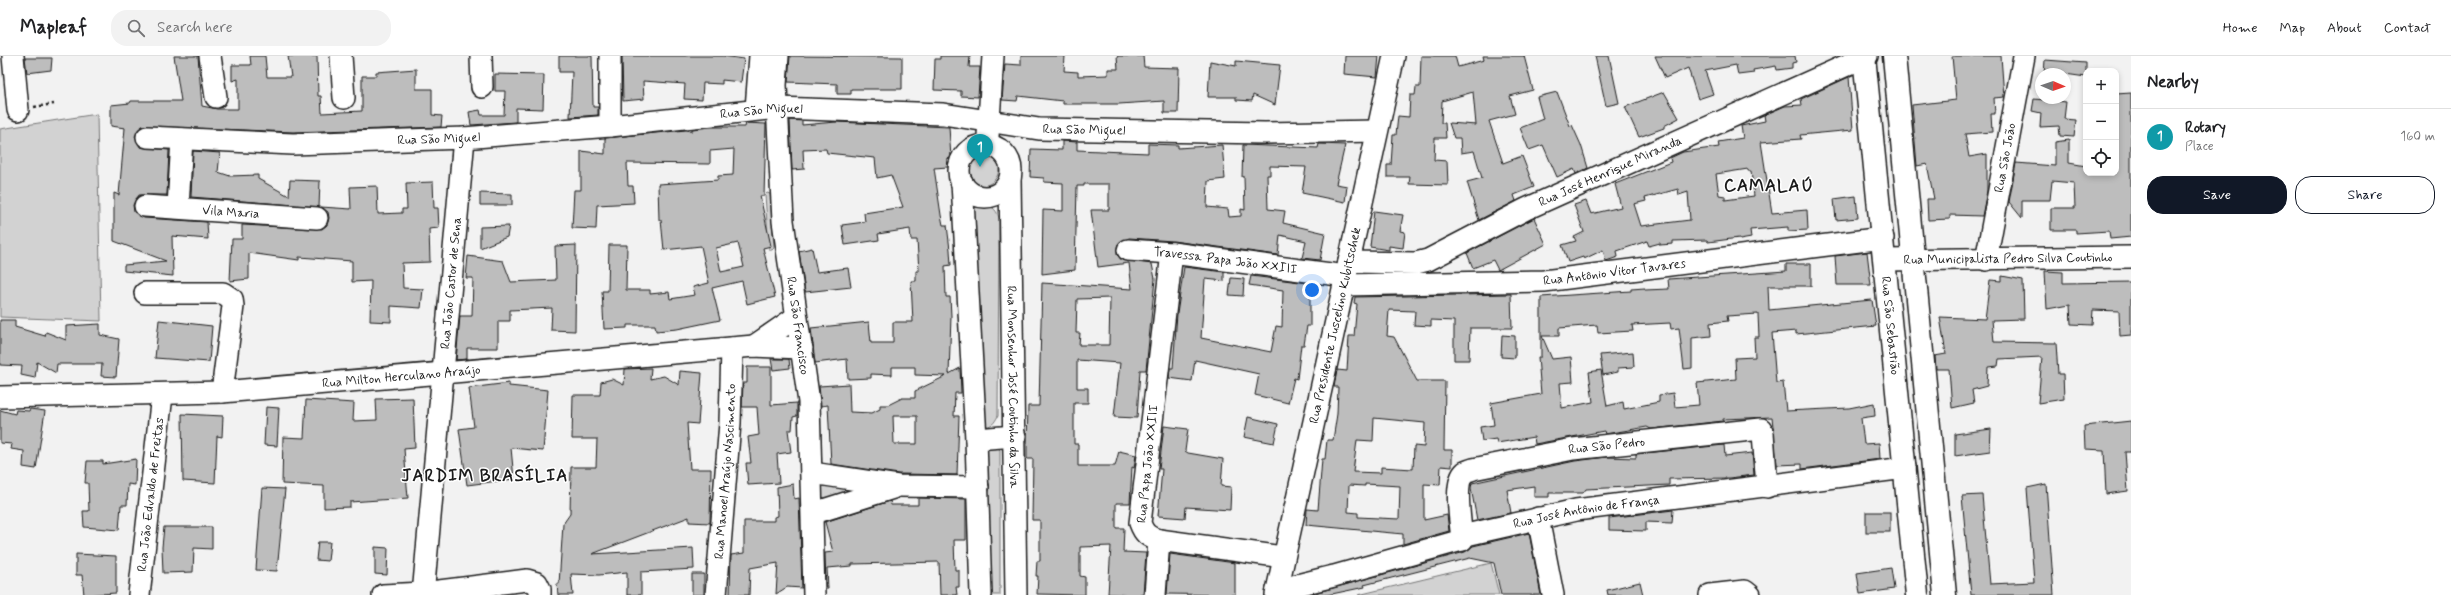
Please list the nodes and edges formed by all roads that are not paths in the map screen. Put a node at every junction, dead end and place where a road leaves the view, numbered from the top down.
1 (14, 56) edge
2 (210, 56) edge
3 (341, 56) edge
4 (482, 56) edge
5 (610, 56) edge
6 (760, 56) edge
7 (778, 56) edge
8 (993, 56) edge
9 (1394, 56) edge
10 (1865, 56) edge
11 (1894, 56) edge
12 (2024, 56) edge
13 (482, 87) dead end
14 (216, 97) dead end
15 (344, 98) dead end
16 (778, 108) junction
17 (756, 109) junction
18 (18, 110) dead end
19 (989, 122) junction
20 (610, 126) junction
21 (1377, 131) junction
22 (147, 137) dead end
23 (464, 138) junction
24 (182, 139) junction
25 (987, 144) junction
26 (1010, 179) junction
27 (962, 182) junction
28 (145, 206) dead end
29 (178, 207) junction
30 (317, 218) dead end
31 (1883, 238) junction
32 (1128, 250) dead end
33 (1172, 253) junction
34 (1441, 255) junction
35 (2131, 258) edge
36 (1885, 260) junction
37 (1914, 260) junction
38 (1986, 260) junction
39 (1347, 275) junction
40 (1444, 282) junction
41 (145, 293) dead end
42 (796, 317) junction
43 (754, 346) junction
44 (732, 348) junction
45 (802, 348) junction
46 (442, 373) junction
47 (222, 392) junction
48 (162, 395) junction
49 (0, 397) edge
50 (1928, 408) junction
51 (1899, 411) junction
52 (1015, 436) junction
53 (976, 438) junction
54 (1905, 468) junction
55 (812, 473) junction
56 (898, 486) junction
57 (978, 487) junction
58 (1767, 487) junction
59 (814, 513) junction
60 (1538, 518) junction
61 (1159, 540) junction
62 (1462, 540) junction
63 (1283, 557) junction
64 (1942, 564) junction
65 (1915, 569) junction
66 (540, 592) edge
67 (1276, 592) edge
68 (423, 594) edge
69 (138, 595) edge
70 (383, 595) edge
71 (716, 595) edge
72 (814, 595) edge
73 (981, 595) edge
74 (1016, 595) edge
75 (1155, 595) edge
76 (1553, 595) edge
77 (1710, 595) edge
78 (1750, 595) edge
79 (1917, 595) edge
80 (1945, 595) edge

1 - 18 street
2 - 14 street
3 - 15 street
4 - 13 street
5 - 20 street
6 - 17 street
7 - 16 street, Rua São Francisco
8 - 19 street
9 - 21 street, Rua Presidente Juscelino Kubitschek
10 - 31 main road, Rua São Sebastião
10 - 34 street, Rua José Henrique Miranda
11 - 37 main road
12 - 38 street, Rua São João
16 - 17 street, Rua São Miguel
16 - 19 street, Rua São Miguel
16 - 42 street, Rua São Francisco
17 - 20 street, Rua São Miguel
19 - 21 street, Rua São Miguel
19 - 25 street
20 - 23 street, Rua São Miguel
21 - 39 street, Rua Presidente Juscelino Kubitschek
22 - 24 street, Rua São Miguel
23 - 24 street, Rua São Miguel
23 - 46 street, Rua João Castor de Sena
24 - 29 street
25 - 26 street
25 - 27 street
26 - 27 street
26 - 52 street, Rua Monsenhor José Coutinho da Silva
27 - 53 street
28 - 29 street, Vila Maria
29 - 30 street, Vila Maria
31 - 36 main road, Rua São Sebastião
31 - 40 street, Rua Antônio Vitor Tavares
32 - 33 street, Travessa Papa João XXIII
33 - 39 street, Travessa Papa João XXIII
33 - 61 street, Rua Papa João XXIII
34 - 39 street, Rua José Henrique Miranda
34 - 40 street
35 - 38 street, Rua Municipalista Pedro Silva Coutinho
36 - 37 street, Rua Municipalista Pedro Silva Coutinho
36 - 51 main road, Rua São Sebastião
37 - 38 street, Rua Municipalista Pedro Silva Coutinho
37 - 50 main road
39 - 40 street, Rua Antônio Vitor Tavares
39 - 63 street, Rua Presidente Juscelino Kubitschek
41 - 47 street
42 - 43 street
42 - 45 street, Rua São Francisco
43 - 44 street, Rua Milton Herculano Araújo
43 - 45 street, Rua Milton Herculano Araújo
44 - 46 street, Rua Milton Herculano Araújo
44 - 71 street, Rua Manoel Araújo Nascimento
45 - 55 street, Rua São Francisco
46 - 47 street, Rua Milton Herculano Araújo
46 - 68 street, Rua João Castor de Sena
47 - 48 street, Rua Milton Herculano Araújo
48 - 49 street, Rua Milton Herculano Araújo
48 - 69 street, Rua João Edvaldo de Freitas
50 - 51 main road
50 - 64 main road
51 - 54 main road, Rua São Sebastião
52 - 53 street
52 - 74 street, Rua Monsenhor José Coutinho da Silva
53 - 57 street
54 - 58 street, Rua José Antônio de França
54 - 65 main road, Rua São Sebastião
55 - 56 street
55 - 59 street, Rua São Francisco
56 - 57 street
56 - 59 street
57 - 73 street
58 - 60 street, Rua José Antônio de França
58 - 62 street, Rua São Pedro
59 - 72 street, Rua São Francisco
60 - 62 street, Rua José Antônio de França
60 - 76 street
61 - 63 street, Rua Papa João XXIII
61 - 75 street
62 - 67 street, Rua José Antônio de França
63 - 67 street, Rua Presidente Juscelino Kubitschek
64 - 65 main road
64 - 80 main road
65 - 79 main road, Rua São Sebastião
66 - 68 street
68 - 70 street
77 - 78 street

